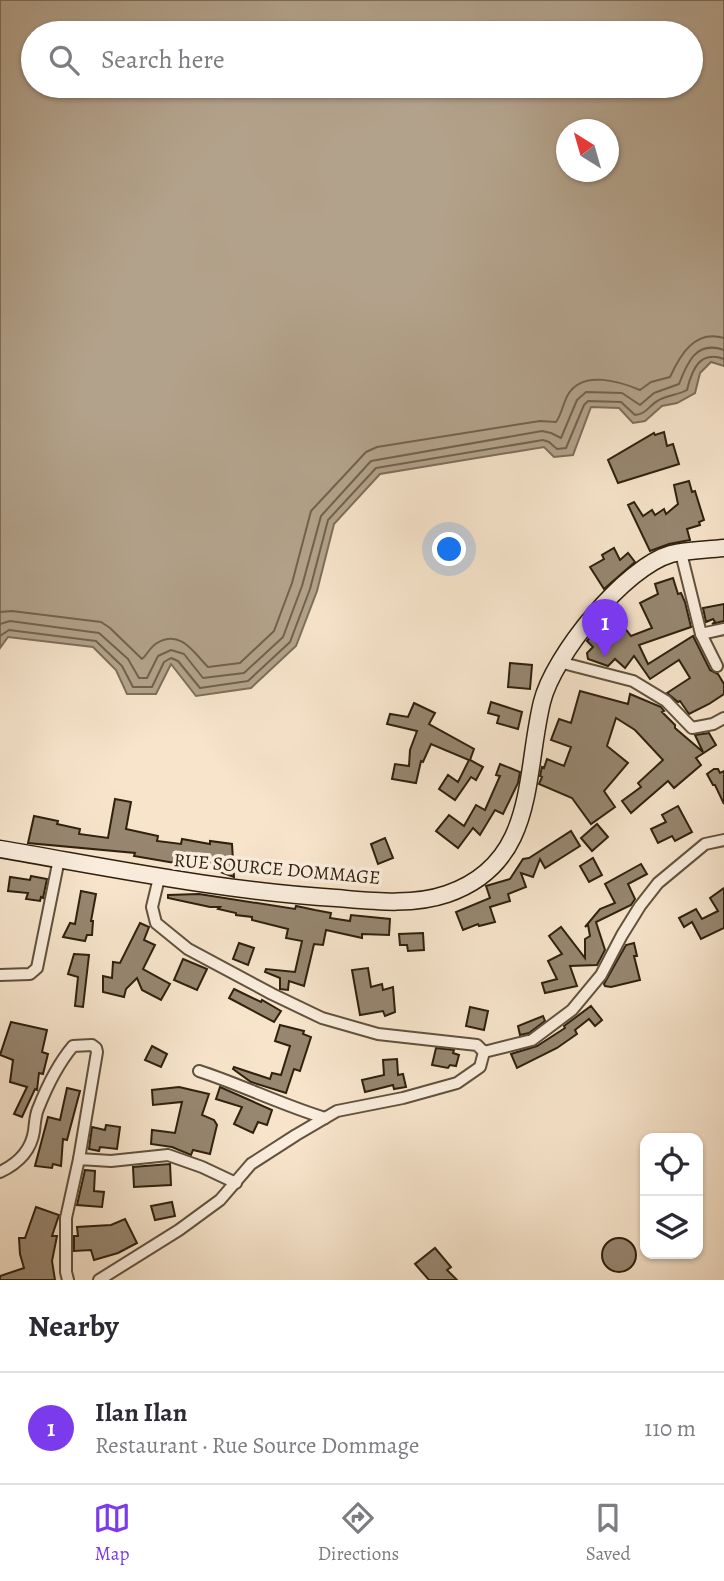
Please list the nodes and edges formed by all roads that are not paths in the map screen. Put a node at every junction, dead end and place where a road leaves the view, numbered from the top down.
1 (724, 548) edge
2 (681, 553) junction
3 (724, 629) edge
4 (701, 634) junction
5 (559, 662) junction
6 (717, 666) dead end
7 (724, 719) edge
8 (724, 840) edge
9 (0, 849) edge
10 (59, 859) junction
11 (159, 878) junction
12 (0, 975) edge
13 (484, 1052) junction
14 (199, 1071) dead end
15 (325, 1118) junction
16 (79, 1159) junction
17 (0, 1172) edge
18 (236, 1183) junction
19 (68, 1280) edge
20 (99, 1280) edge

1 - 2 main road, RUE SOURCE DOMMAGE
2 - 4 street
2 - 5 main road, RUE SOURCE DOMMAGE
3 - 4 street
4 - 6 street
5 - 7 street
5 - 11 main road, RUE SOURCE DOMMAGE
8 - 13 street
9 - 10 main road, RUE SOURCE DOMMAGE
10 - 11 main road, RUE SOURCE DOMMAGE
10 - 12 street
11 - 13 street
13 - 15 street
14 - 15 street
15 - 18 street
16 - 17 street
16 - 18 street
16 - 19 street
18 - 20 street

